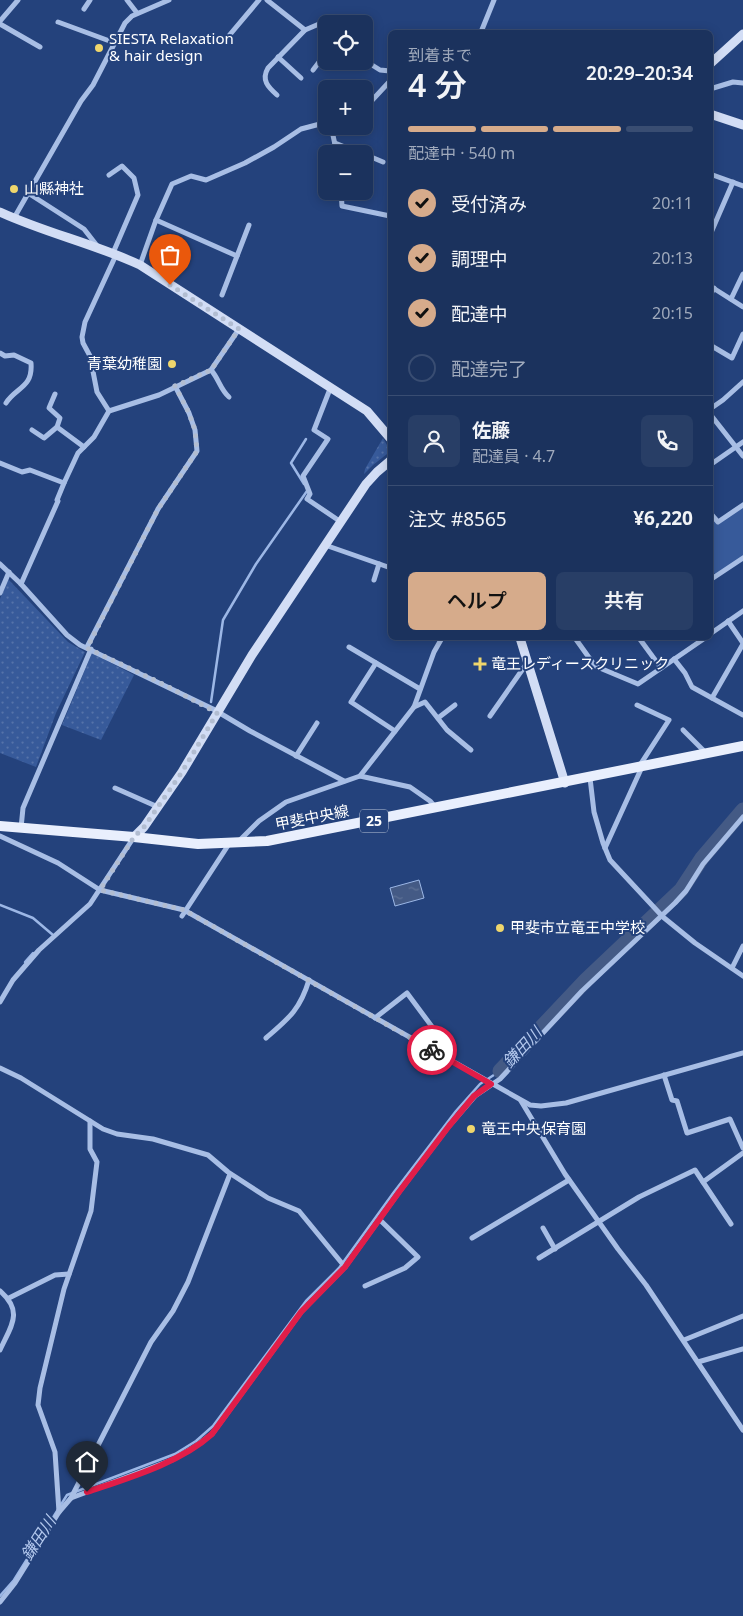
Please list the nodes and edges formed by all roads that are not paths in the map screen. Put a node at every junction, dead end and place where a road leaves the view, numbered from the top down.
1 (18, 0) edge
2 (90, 0) edge
3 (127, 0) edge
4 (169, 0) edge
5 (259, 0) edge
6 (267, 0) edge
7 (494, 0) edge
8 (84, 9) dead end
9 (137, 13) junction
10 (0, 22) edge
11 (58, 22) dead end
12 (318, 24) edge
13 (304, 30) junction
14 (482, 30) edge
15 (743, 34) edge
16 (227, 38) dead end
17 (114, 43) junction
18 (40, 47) dead end
19 (278, 58) junction
20 (713, 61) edge
21 (318, 63) edge
22 (373, 66) edge
23 (313, 70) dead end
24 (388, 71) edge
25 (302, 78) dead end
26 (388, 83) edge
27 (743, 83) edge
28 (713, 88) edge
29 (277, 96) dead end
30 (373, 100) edge
31 (713, 115) edge
32 (318, 125) edge
33 (743, 125) edge
34 (333, 135) edge
35 (334, 143) joint
36 (339, 145) edge
37 (373, 158) edge
38 (383, 162) dead end
39 (109, 175) dead end
40 (713, 175) edge
41 (733, 182) junction
42 (743, 186) edge
43 (28, 193) junction
44 (342, 200) edge
45 (0, 212) edge
46 (388, 216) edge
47 (14, 218) junction
48 (156, 220) junction
49 (249, 225) dead end
50 (713, 228) edge
51 (99, 248) junction
52 (115, 253) junction
53 (237, 256) junction
54 (140, 265) junction
55 (743, 274) edge
56 (713, 288) edge
57 (222, 295) dead end
58 (731, 299) junction
59 (743, 307) edge
60 (239, 329) junction
61 (743, 334) edge
62 (713, 347) edge
63 (0, 353) edge
64 (211, 370) junction
65 (743, 382) edge
66 (175, 386) junction
67 (330, 389) junction
68 (55, 394) dead end
69 (229, 397) dead end
70 (6, 403) dead end
71 (713, 407) edge
72 (109, 411) junction
73 (713, 418) edge
74 (57, 427) junction
75 (32, 430) dead end
76 (388, 436) edge
77 (743, 442) edge
78 (736, 446) junction
79 (84, 447) junction
80 (743, 456) edge
81 (713, 462) edge
82 (0, 463) edge
83 (388, 463) edge
84 (64, 483) junction
85 (743, 504) edge
86 (713, 516) edge
87 (341, 522) junction
88 (325, 545) junction
89 (743, 558) edge
90 (0, 564) edge
91 (379, 564) junction
92 (388, 568) dead end
93 (9, 572) junction
94 (713, 576) edge
95 (374, 580) dead end
96 (21, 584) junction
97 (0, 593) edge
98 (743, 610) edge
99 (728, 621) junction
100 (713, 632) edge
101 (441, 640) edge
102 (521, 640) edge
103 (576, 640) edge
104 (641, 640) edge
105 (696, 640) edge
106 (743, 643) edge
107 (349, 646) dead end
108 (89, 648) junction
109 (674, 659) junction
110 (376, 662) junction
111 (528, 663) junction
112 (661, 668) junction
113 (420, 689) junction
114 (712, 698) junction
115 (455, 705) dead end
116 (637, 705) dead end
117 (414, 706) junction
118 (217, 713) junction
119 (743, 715) edge
120 (490, 716) dead end
121 (438, 718) junction
122 (317, 723) dead end
123 (394, 730) junction
124 (682, 730) dead end
125 (743, 746) edge
126 (472, 750) dead end
127 (707, 754) junction
128 (296, 756) junction
129 (640, 767) junction
130 (360, 776) junction
131 (590, 778) junction
132 (344, 781) junction
133 (565, 783) junction
134 (115, 788) dead end
135 (158, 807) junction
136 (436, 808) junction
137 (743, 817) edge
138 (0, 826) edge
139 (21, 828) junction
140 (0, 836) edge
141 (134, 837) junction
142 (232, 844) junction
143 (605, 848) junction
144 (100, 890) junction
145 (183, 913) junction
146 (661, 915) junction
147 (743, 946) edge
148 (732, 968) junction
149 (743, 976) edge
150 (309, 980) junction
151 (0, 1002) edge
152 (375, 1018) junction
153 (266, 1038) dead end
154 (414, 1040) junction
155 (743, 1053) edge
156 (0, 1068) edge
157 (664, 1075) junction
158 (491, 1084) junction
159 (521, 1101) junction
160 (90, 1121) junction
161 (743, 1148) edge
162 (743, 1153) edge
163 (230, 1174) junction
164 (569, 1180) junction
165 (703, 1182) junction
166 (380, 1219) junction
167 (600, 1223) junction
168 (731, 1224) dead end
169 (543, 1228) dead end
170 (472, 1238) dead end
171 (554, 1249) junction
172 (539, 1258) dead end
173 (345, 1267) junction
174 (69, 1274) junction
175 (365, 1286) dead end
176 (0, 1291) edge
177 (9, 1298) junction
178 (743, 1316) edge
179 (684, 1340) junction
180 (743, 1349) edge
181 (0, 1350) edge
182 (698, 1362) junction
183 (743, 1430) edge
184 (70, 1498) junction
185 (59, 1512) junction
186 (0, 1602) edge

1 - 10 street
2 - 8 street
3 - 9 street
4 - 9 street
5 - 16 street
6 - 13 street
7 - 14 street
9 - 17 street
10 - 18 street
11 - 17 street
12 - 13 street
13 - 19 street
15 - 20 street
17 - 43 street
19 - 25 street
19 - 29 street
21 - 23 street
22 - 24 street
26 - 30 street
27 - 28 street
31 - 33 street
32 - 48 street
34 - 35 street
35 - 36 street
37 - 38 street
39 - 52 street
40 - 41 street
41 - 42 street
41 - 50 street
43 - 47 street
43 - 51 street
44 - 46 street
45 - 47 street
47 - 51 street
48 - 53 street
48 - 54 street
49 - 53 street
51 - 52 street
52 - 54 street
52 - 72 street
53 - 57 street
54 - 60 street
55 - 58 street
56 - 58 street
58 - 59 street
60 - 64 street
60 - 67 street
61 - 62 street
63 - 70 street
64 - 66 street
64 - 69 street
65 - 71 street
66 - 72 street
66 - 108 street
67 - 76 street
67 - 87 street
68 - 74 street
72 - 79 street
73 - 78 street
74 - 75 street
74 - 79 street
77 - 78 street
78 - 80 street
78 - 81 street
79 - 84 street
82 - 84 street
83 - 87 street
84 - 96 street
85 - 86 street
87 - 88 street
88 - 91 street
88 - 118 street
89 - 94 street
90 - 93 street
91 - 92 street
91 - 95 street
93 - 96 street
93 - 97 street
96 - 108 street
98 - 99 street
99 - 100 street
99 - 106 street
101 - 113 street
102 - 111 street
103 - 112 street
104 - 112 street
105 - 109 street
106 - 114 street
107 - 110 street
108 - 118 street
108 - 139 street
109 - 112 street
109 - 114 street
110 - 113 street
110 - 123 street
111 - 120 street
111 - 133 street
113 - 117 street
114 - 119 street
115 - 121 street
116 - 129 street
117 - 121 street
117 - 123 street
118 - 128 street
118 - 135 street
121 - 126 street
122 - 128 street
123 - 130 street
124 - 127 street
125 - 127 main road, 甲斐中央線 / 25
127 - 129 main road, 甲斐中央線 / 25
128 - 132 street
129 - 131 main road, 甲斐中央線 / 25
129 - 143 street
130 - 132 street
130 - 136 street
131 - 133 main road, 甲斐中央線 / 25
131 - 143 street
132 - 142 street
133 - 136 main road, 甲斐中央線 / 25
134 - 135 street
135 - 141 street
136 - 142 main road, 甲斐中央線 / 25
137 - 146 street
138 - 139 main road, 甲斐中央線 / 25
139 - 141 main road, 甲斐中央線 / 25
140 - 144 street
141 - 142 main road, 甲斐中央線 / 25
141 - 144 street
142 - 145 street
143 - 146 street
144 - 145 street
144 - 151 street
145 - 150 street
146 - 148 street
146 - 158 street
147 - 148 street
148 - 149 street
150 - 152 street
150 - 153 street
152 - 154 street
152 - 154 street
154 - 158 street
155 - 157 street
156 - 160 street
157 - 159 street
157 - 161 street
158 - 159 street
158 - 166 street
159 - 164 street
160 - 163 street
160 - 174 street
162 - 165 street
163 - 173 street
163 - 184 street
164 - 167 street
164 - 170 street
165 - 167 street
165 - 168 street
166 - 173 street
166 - 175 street
167 - 171 street
167 - 179 street
169 - 171 street
171 - 172 street
173 - 184 street
174 - 177 street
174 - 185 street
176 - 177 street
177 - 181 street
178 - 179 street
179 - 182 street
180 - 182 street
182 - 183 street
184 - 185 street
185 - 186 street

